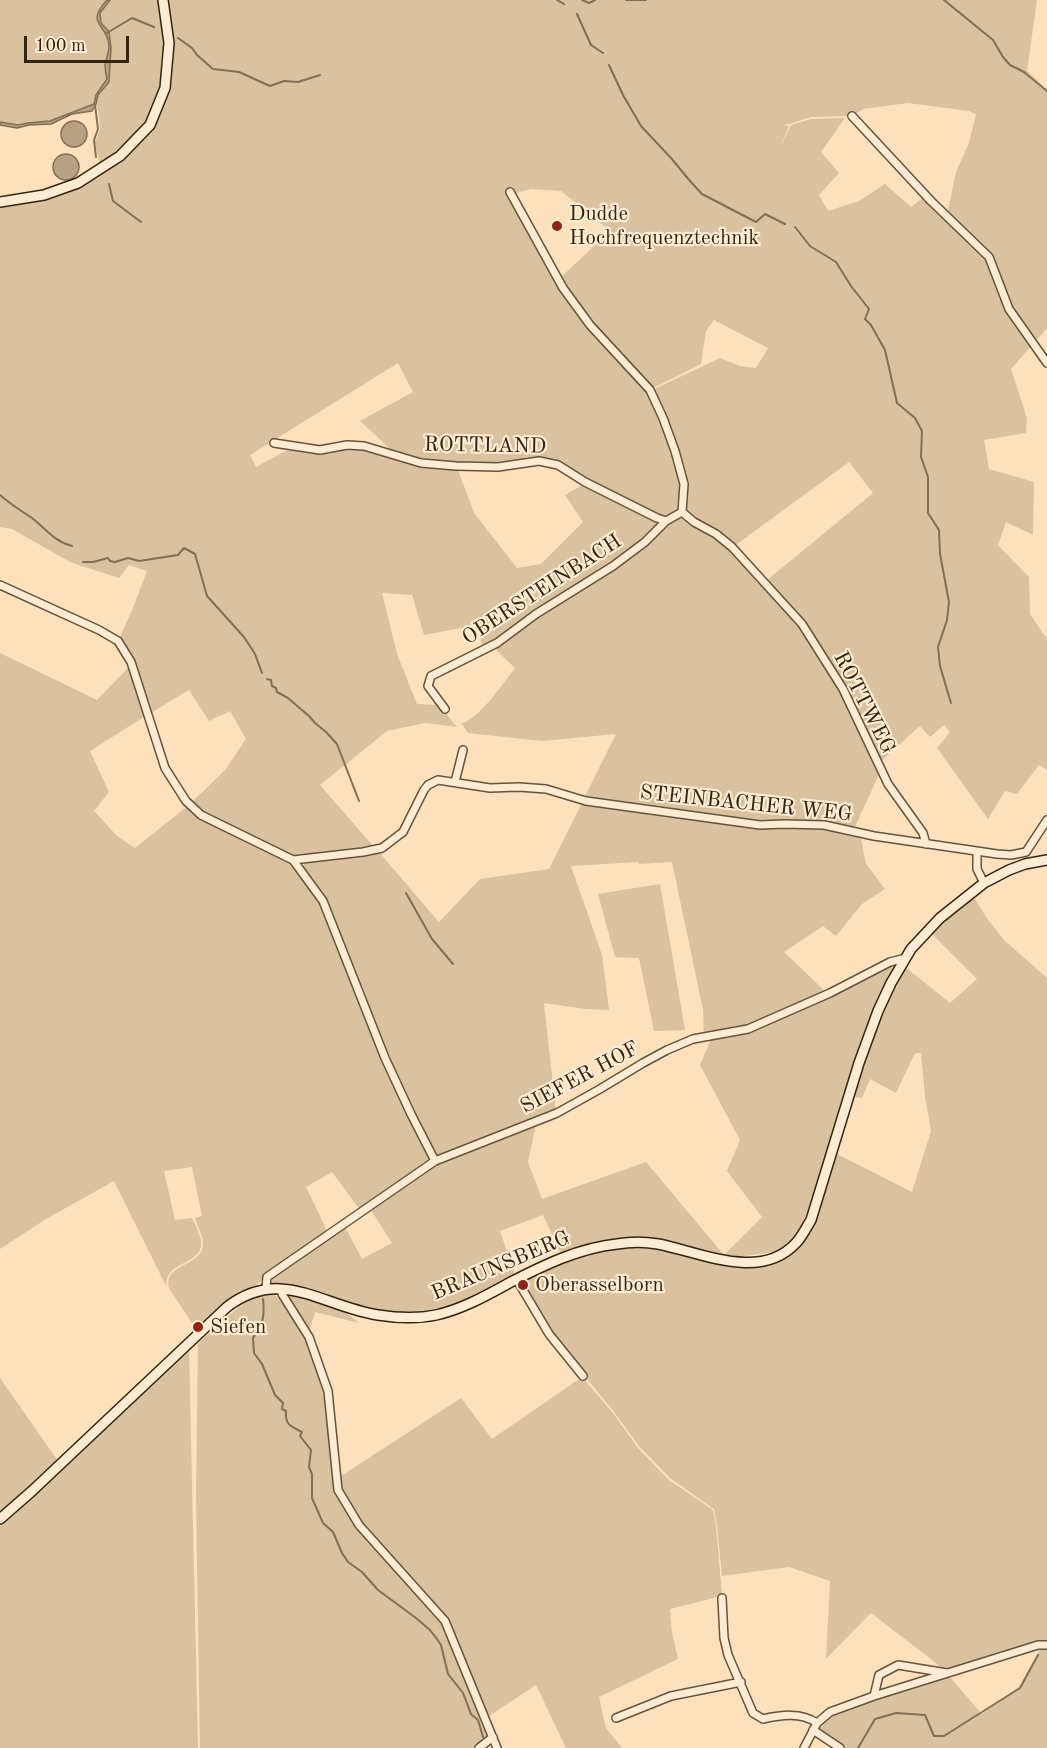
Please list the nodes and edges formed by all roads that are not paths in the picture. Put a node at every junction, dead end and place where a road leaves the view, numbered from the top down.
1 (163, 0) edge
2 (852, 116) dead end
3 (510, 192) dead end
4 (0, 202) edge
5 (1047, 363) edge
6 (274, 443) dead end
7 (682, 512) junction
8 (666, 521) junction
9 (0, 585) edge
10 (445, 709) dead end
11 (463, 750) dead end
12 (454, 782) junction
13 (1047, 820) edge
14 (926, 844) junction
15 (977, 852) junction
16 (1011, 855) junction
17 (293, 860) junction
18 (1047, 860) edge
19 (1025, 864) junction
20 (984, 883) junction
21 (906, 958) junction
22 (435, 1161) junction
23 (517, 1280) junction
24 (266, 1288) junction
25 (282, 1288) junction
26 (583, 1376) dead end
27 (0, 1519) edge
28 (722, 1598) dead end
29 (1047, 1644) edge
30 (950, 1674) junction
31 (741, 1682) junction
32 (874, 1696) junction
33 (616, 1718) dead end
34 (815, 1727) junction
35 (493, 1737) junction
36 (479, 1748) edge
37 (497, 1748) edge
38 (804, 1748) edge
39 (840, 1748) edge

1 - 4 main road
2 - 5 street
3 - 7 street
6 - 8 street, ROTTLAND
7 - 8 street
7 - 14 street, ROTTWEG
8 - 10 street, OBERSTEINBACH
9 - 17 street
11 - 12 street
12 - 14 street, STEINBACHER WEG
12 - 17 street
13 - 16 street
14 - 15 street, STEINBACHER WEG
15 - 16 street, STEINBACHER WEG
15 - 20 street
16 - 19 street
17 - 22 street
18 - 19 main road, BRAUNSBERG
19 - 20 main road, BRAUNSBERG
20 - 21 main road, BRAUNSBERG
21 - 22 street, SIEFER HOF
21 - 23 main road, BRAUNSBERG
22 - 24 street, SIEFER HOF
23 - 25 main road, BRAUNSBERG
23 - 26 street
24 - 25 main road, BRAUNSBERG
24 - 27 main road, BRAUNSBERG
25 - 35 street
28 - 31 street
29 - 30 street
30 - 32 street
30 - 32 street
31 - 33 street
31 - 34 street
32 - 34 street
34 - 38 street
34 - 39 street
35 - 36 street
35 - 37 street

